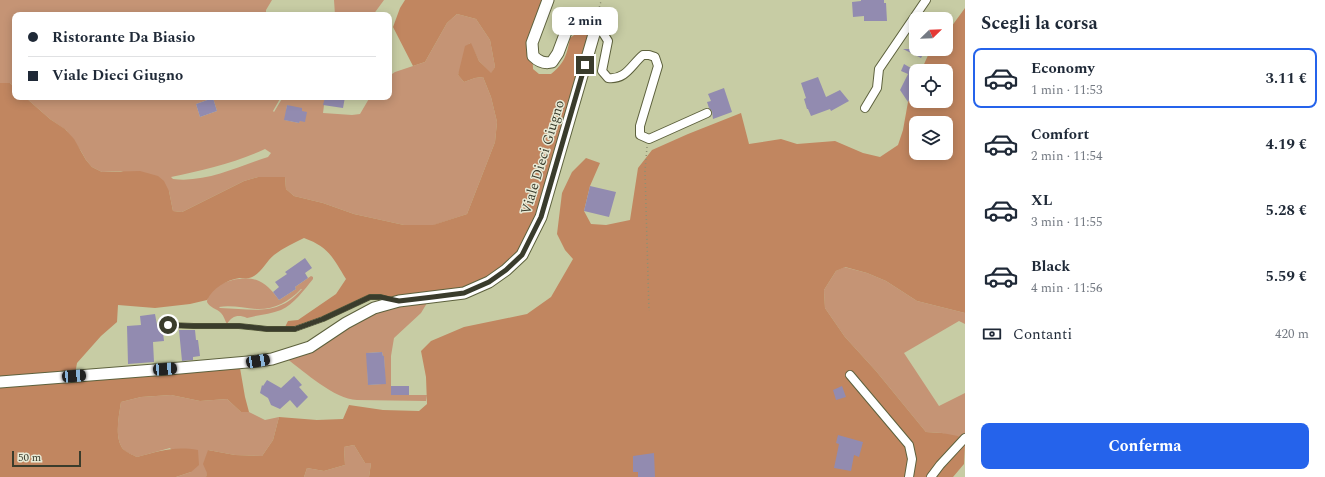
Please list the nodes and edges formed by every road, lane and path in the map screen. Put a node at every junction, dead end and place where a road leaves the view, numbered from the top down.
1 (548, 0) edge
2 (926, 0) edge
3 (595, 28) junction
4 (865, 108) dead end
5 (707, 113) dead end
6 (649, 139) junction
7 (399, 301) junction
8 (649, 311) dead end
9 (168, 325) dead end
10 (850, 375) dead end
11 (0, 382) edge
12 (965, 438) edge
13 (909, 477) edge
14 (931, 477) edge

1 - 3 main road
2 - 4 street
3 - 6 street
3 - 7 main road, Viale Dieci Giugno
5 - 6 street
6 - 8 path
7 - 9 lane, Viale Dieci Giugno
7 - 11 main road, Viale Dieci Giugno
10 - 13 street
12 - 14 street

